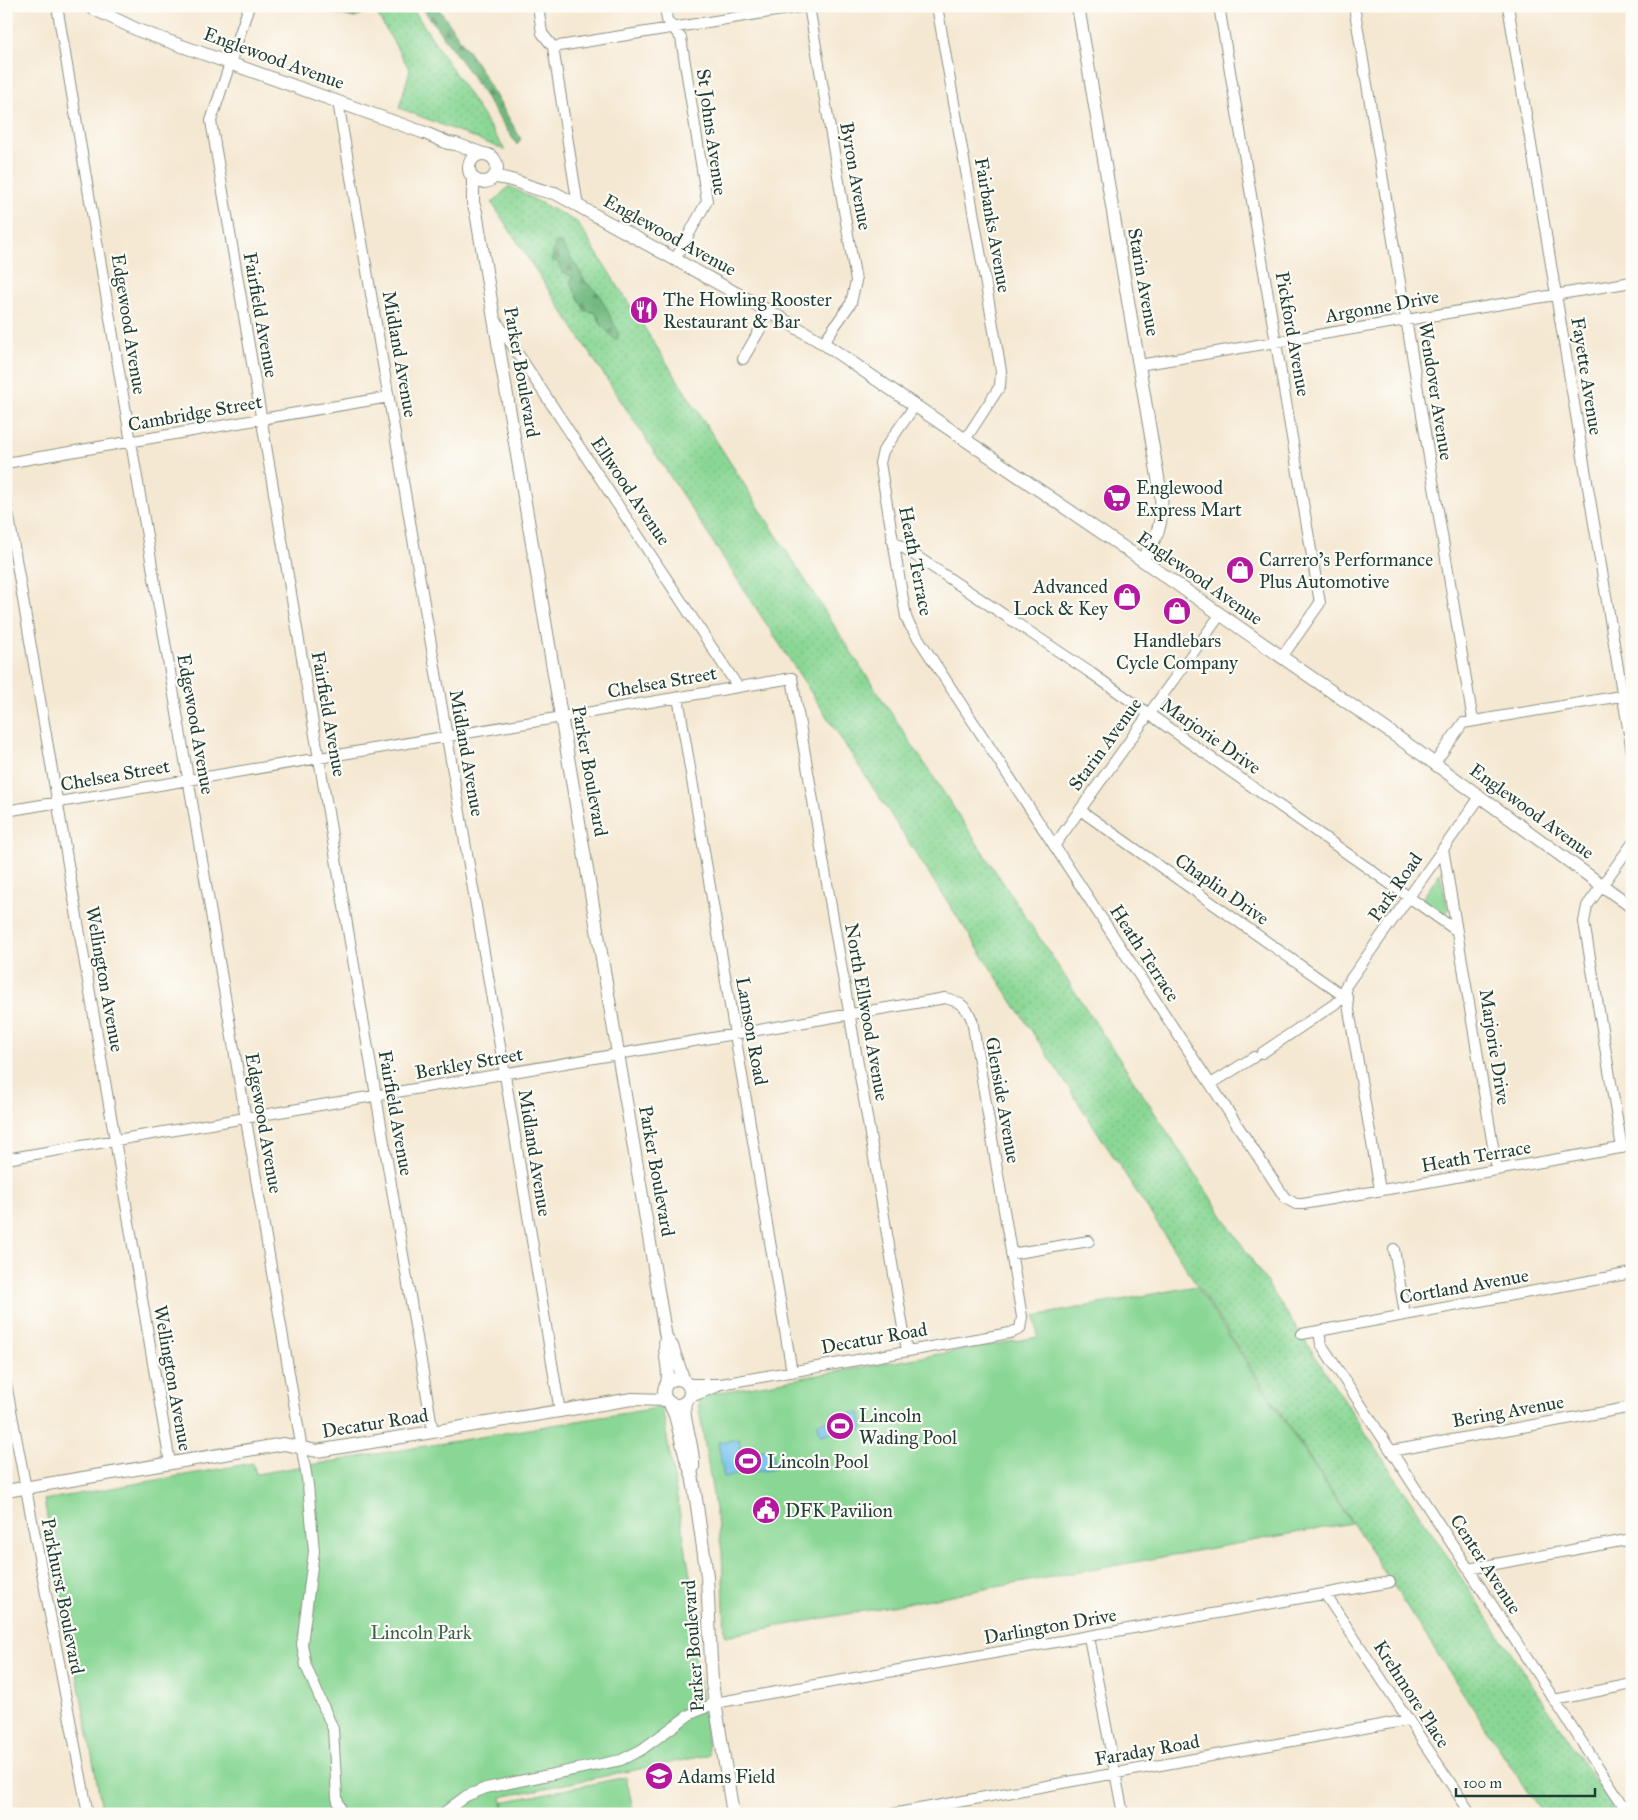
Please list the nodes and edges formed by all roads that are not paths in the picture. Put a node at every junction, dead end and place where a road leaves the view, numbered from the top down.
1 (57, 6) edge
2 (88, 6) edge
3 (250, 6) edge
4 (538, 6) edge
5 (665, 6) edge
6 (808, 6) edge
7 (937, 6) edge
8 (1078, 6) edge
9 (1219, 6) edge
10 (1354, 6) edge
11 (1508, 6) edge
12 (790, 8) edge
13 (673, 28) junction
14 (553, 47) junction
15 (230, 63) junction
16 (338, 102) junction
17 (448, 143) junction
18 (483, 154) junction
19 (497, 164) junction
20 (471, 174) junction
21 (493, 179) junction
22 (554, 193) junction
23 (578, 206) junction
24 (476, 212) junction
25 (675, 260) junction
26 (1632, 282) edge
27 (1556, 295) junction
28 (770, 312) junction
29 (493, 316) junction
30 (1407, 320) junction
31 (1276, 342) junction
32 (822, 343) junction
33 (743, 359) dead end
34 (1138, 365) junction
35 (389, 397) junction
36 (914, 406) junction
37 (261, 419) junction
38 (965, 440) junction
39 (130, 442) junction
40 (6, 463) edge
41 (6, 500) edge
42 (892, 540) junction
43 (1142, 560) junction
44 (1220, 615) junction
45 (1282, 657) junction
46 (792, 678) joint
47 (738, 687) junction
48 (1627, 695) edge
49 (678, 696) junction
50 (1149, 715) junction
51 (561, 717) junction
52 (1474, 721) junction
53 (447, 737) junction
54 (1632, 752) edge
55 (318, 758) junction
56 (1434, 764) junction
57 (188, 780) junction
58 (1480, 797) junction
59 (57, 802) junction
60 (1080, 810) junction
61 (6, 811) edge
62 (1632, 844) edge
63 (1054, 846) junction
64 (1444, 848) junction
65 (1602, 885) junction
66 (1409, 897) junction
67 (1632, 907) edge
68 (1457, 931) junction
69 (1346, 998) junction
70 (850, 1015) junction
71 (734, 1035) junction
72 (618, 1055) junction
73 (505, 1075) junction
74 (1211, 1084) junction
75 (376, 1097) junction
76 (245, 1119) junction
77 (115, 1141) junction
78 (1627, 1147) edge
79 (6, 1160) edge
80 (1497, 1170) junction
81 (1380, 1190) junction
82 (1089, 1241) dead end
83 (1394, 1249) dead end
84 (1011, 1254) junction
85 (1632, 1273) edge
86 (1405, 1314) junction
87 (1022, 1317) joint
88 (1319, 1331) junction
89 (1302, 1334) dead end
90 (666, 1338) junction
91 (907, 1351) junction
92 (792, 1372) junction
93 (686, 1383) junction
94 (6, 1384) edge
95 (722, 1384) junction
96 (666, 1385) junction
97 (632, 1399) junction
98 (687, 1399) junction
99 (668, 1401) junction
100 (1632, 1407) edge
101 (560, 1412) junction
102 (433, 1432) junction
103 (301, 1447) junction
104 (1391, 1451) junction
105 (170, 1463) junction
106 (692, 1475) junction
107 (24, 1488) junction
108 (6, 1491) edge
109 (1632, 1539) edge
110 (1468, 1569) junction
111 (1390, 1582) dead end
112 (1325, 1594) junction
113 (1089, 1637) junction
114 (1632, 1684) edge
115 (1554, 1700) junction
116 (715, 1703) junction
117 (1408, 1720) junction
118 (1114, 1774) junction
119 (88, 1814) edge
120 (342, 1814) edge
121 (442, 1814) edge
122 (733, 1814) edge
123 (892, 1814) edge
124 (1123, 1814) edge
125 (1470, 1814) edge
126 (1629, 1814) edge

1 - 39 street, Edgewood Avenue
2 - 15 street, Englewood Avenue
3 - 15 street, Fairfield Avenue
4 - 14 street
5 - 13 street, St Johns Avenue
6 - 12 street
6 - 32 street, Byron Avenue
7 - 38 street, Fairbanks Avenue
8 - 34 street, Starin Avenue
9 - 31 street, Pickford Avenue
10 - 30 street, Wendover Avenue
11 - 27 street, Fayette Avenue
12 - 13 street
13 - 14 street
13 - 25 street, St Johns Avenue
14 - 23 street
15 - 16 street, Englewood Avenue
15 - 37 street, Fairfield Avenue
16 - 17 street, Englewood Avenue
16 - 35 street, Midland Avenue
17 - 18 street, Englewood Avenue
17 - 20 street, Englewood Avenue
18 - 19 street, Englewood Avenue
18 - 20 street
19 - 21 street
19 - 22 street, Englewood Avenue
20 - 21 street, Englewood Avenue
20 - 24 street, Parker Boulevard
21 - 22 street, Englewood Avenue
21 - 24 street, Parker Boulevard
22 - 23 street, Englewood Avenue
23 - 25 street, Englewood Avenue
24 - 29 street, Parker Boulevard
25 - 28 street, Englewood Avenue
26 - 27 street, Argonne Drive
27 - 30 street, Argonne Drive
27 - 48 street, Fayette Avenue
28 - 32 street, Englewood Avenue
28 - 33 street
29 - 47 street, Ellwood Avenue
29 - 51 street, Parker Boulevard
30 - 31 street, Argonne Drive
30 - 52 street, Wendover Avenue
31 - 34 street, Argonne Drive
31 - 45 street, Pickford Avenue
32 - 36 street, Englewood Avenue
34 - 43 street, Starin Avenue
35 - 37 street, Cambridge Street
35 - 53 street, Midland Avenue
36 - 38 street, Englewood Avenue
36 - 42 street, Heath Terrace
37 - 39 street, Cambridge Street
37 - 55 street, Fairfield Avenue
38 - 43 street, Englewood Avenue
39 - 40 street, Cambridge Street
39 - 57 street, Edgewood Avenue
41 - 59 street, Wellington Avenue
42 - 50 street, Marjorie Drive
42 - 63 street, Heath Terrace
43 - 44 street, Englewood Avenue
44 - 45 street, Englewood Avenue
44 - 50 street, Starin Avenue
45 - 56 street, Englewood Avenue
46 - 47 street, Chelsea Street
46 - 70 street, North Ellwood Avenue
47 - 49 street, Chelsea Street
48 - 52 street
48 - 54 street, Fayette Avenue
49 - 51 street, Chelsea Street
49 - 71 street, Lamson Road
50 - 60 street, Starin Avenue
50 - 66 street, Marjorie Drive
51 - 53 street, Chelsea Street
51 - 72 street, Parker Boulevard
52 - 56 street
53 - 55 street, Chelsea Street
53 - 73 street, Midland Avenue
55 - 57 street, Chelsea Street
55 - 75 street, Fairfield Avenue
56 - 58 street, Englewood Avenue
57 - 59 street, Chelsea Street
57 - 76 street, Edgewood Avenue
58 - 64 street, Park Road
58 - 65 street, Englewood Avenue
59 - 61 street, Chelsea Street
59 - 77 street, Wellington Avenue
60 - 63 street, Starin Avenue
60 - 69 street, Chaplin Drive
62 - 65 street
63 - 74 street, Heath Terrace
64 - 66 street, Park Road
64 - 68 street, Marjorie Drive
65 - 67 street, Englewood Avenue
65 - 78 street
66 - 68 street, Marjorie Drive
66 - 69 street, Park Road
68 - 80 street, Marjorie Drive
69 - 74 street
69 - 81 street
70 - 71 street, Berkley Street
70 - 84 street, Glenside Avenue
70 - 91 street, North Ellwood Avenue
71 - 72 street, Berkley Street
71 - 92 street, Lamson Road
72 - 73 street, Berkley Street
72 - 90 street, Parker Boulevard
73 - 75 street, Berkley Street
73 - 101 street, Midland Avenue
74 - 81 street, Heath Terrace
75 - 76 street, Berkley Street
75 - 102 street, Fairfield Avenue
76 - 77 street, Berkley Street
76 - 103 street, Edgewood Avenue
77 - 79 street, Berkley Street
77 - 105 street, Wellington Avenue
78 - 80 street, Heath Terrace
80 - 81 street, Heath Terrace
82 - 84 street
83 - 86 street
84 - 87 street, Glenside Avenue
85 - 86 street, Cortland Avenue
86 - 88 street, Cortland Avenue
87 - 91 street, Decatur Road
88 - 89 street, Cortland Avenue
88 - 104 street, Center Avenue
90 - 93 street, Parker Boulevard
90 - 96 street, Parker Boulevard
91 - 92 street, Decatur Road
92 - 95 street, Decatur Road
93 - 95 street, Decatur Road
93 - 96 street
93 - 98 street, Parker Boulevard
94 - 107 street, Parkhurst Boulevard
95 - 98 street, Decatur Road
96 - 97 street, Decatur Road
96 - 99 street, Parker Boulevard
97 - 99 street, Decatur Road
97 - 101 street, Decatur Road
98 - 99 street
98 - 106 street, Parker Boulevard
99 - 106 street, Parker Boulevard
100 - 104 street, Bering Avenue
101 - 102 street, Decatur Road
102 - 103 street, Decatur Road
103 - 105 street, Decatur Road
103 - 120 street, Edgewood Avenue
104 - 110 street, Center Avenue
105 - 107 street, Decatur Road
106 - 116 street, Parker Boulevard
107 - 108 street, Decatur Road
107 - 119 street, Parkhurst Boulevard
109 - 110 street
110 - 115 street, Center Avenue
111 - 112 street, Darlington Drive
112 - 113 street, Darlington Drive
112 - 117 street, Krehmore Place
113 - 116 street, Darlington Drive
113 - 118 street
114 - 115 street
115 - 126 street, Center Avenue
116 - 121 street, Darlington Drive
116 - 122 street, Parker Boulevard
117 - 118 street, Faraday Road
117 - 125 street, Krehmore Place
118 - 123 street, Faraday Road
118 - 124 street

